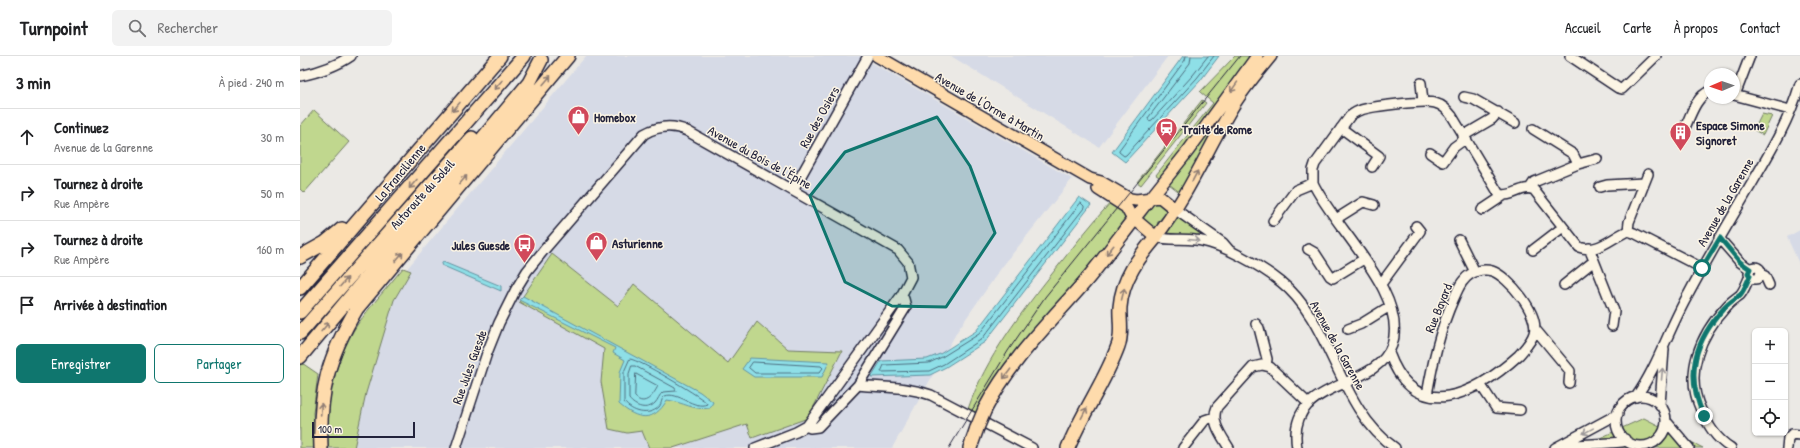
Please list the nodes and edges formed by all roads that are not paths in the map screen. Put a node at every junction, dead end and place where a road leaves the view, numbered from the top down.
1 (351, 56) edge
2 (500, 56) edge
3 (524, 56) edge
4 (568, 56) edge
5 (868, 56) edge
6 (877, 56) edge
7 (1257, 56) edge
8 (1270, 56) edge
9 (1570, 56) edge
10 (1656, 56) edge
11 (1749, 56) edge
12 (543, 58) edge
13 (300, 76) edge
14 (1740, 79) edge
15 (1421, 83) dead end
16 (1800, 84) edge
17 (1704, 94) edge
18 (1799, 94) edge
19 (1464, 97) dead end
20 (1740, 97) edge
21 (1423, 102) junction
22 (1790, 110) junction
23 (1498, 112) junction
24 (1515, 123) dead end
25 (1341, 128) junction
26 (1533, 129) dead end
27 (1684, 130) dead end
28 (1464, 138) junction
29 (1430, 153) dead end
30 (1596, 159) dead end
31 (1578, 164) junction
32 (1372, 167) dead end
33 (1648, 174) dead end
34 (1090, 179) junction
35 (1644, 183) junction
36 (1313, 184) junction
37 (387, 185) junction
38 (1600, 187) dead end
39 (1530, 188) junction
40 (792, 190) junction
41 (1503, 196) junction
42 (1152, 198) junction
43 (1374, 205) dead end
44 (1176, 210) junction
45 (1482, 210) dead end
46 (1134, 219) junction
47 (1336, 219) junction
48 (1273, 221) dead end
49 (1416, 226) dead end
50 (1563, 227) junction
51 (1628, 231) junction
52 (1156, 237) junction
53 (1720, 238) junction
54 (1458, 240) dead end
55 (1589, 248) junction
56 (1308, 249) dead end
57 (1533, 250) dead end
58 (1230, 251) junction
59 (300, 257) edge
60 (1364, 259) junction
61 (1594, 261) junction
62 (1702, 268) junction
63 (1475, 272) junction
64 (1750, 273) junction
65 (1381, 284) junction
66 (1564, 285) dead end
67 (1769, 285) dead end
68 (300, 288) edge
69 (901, 296) junction
70 (512, 297) joint
71 (1390, 306) junction
72 (300, 312) edge
73 (1256, 324) dead end
74 (1612, 326) dead end
75 (1348, 329) dead end
76 (1535, 329) junction
77 (300, 333) edge
78 (1665, 344) junction
79 (1528, 345) junction
80 (1547, 345) junction
81 (1389, 353) junction
82 (300, 356) edge
83 (1380, 364) junction
84 (1266, 365) junction
85 (1395, 370) junction
86 (1345, 383) junction
87 (1569, 383) dead end
88 (1480, 384) junction
89 (858, 386) junction
90 (1427, 395) junction
91 (1636, 397) junction
92 (1309, 404) junction
93 (1660, 405) junction
94 (1520, 410) dead end
95 (1618, 414) junction
96 (1214, 416) junction
97 (1666, 421) junction
98 (807, 426) junction
99 (1800, 435) edge
100 (1625, 439) junction
101 (1650, 446) edge
102 (1557, 447) edge
103 (321, 448) edge
104 (456, 448) edge
105 (755, 448) edge
106 (970, 448) edge
107 (1032, 448) edge
108 (1068, 448) edge
109 (1183, 448) edge
110 (1229, 448) edge
111 (1297, 448) edge
112 (1394, 448) edge
113 (1689, 448) edge
114 (1731, 448) edge
115 (1786, 448) edge

1 - 13 street
2 -> 37 highway, La Francilienne
3 -> 72 highway, Autoroute du Soleil
103 -> 4 highway
5 - 40 street, Rue des Osiers
6 - 34 main road, Avenue de l'Orme à Martin
7 -> 42 main road
44 -> 8 main road
9 - 10 street
11 - 14 street
77 -> 12 highway, Autoroute du Soleil
82 -> 12 highway
15 - 21 street
16 - 18 street, Avenue de la Garenne
17 - 27 street
18 - 22 street, Avenue de la Garenne
19 - 23 street
20 - 22 street
21 - 25 street
21 - 28 street
22 - 53 street, Avenue de la Garenne
23 - 24 street
23 - 28 street
25 - 32 street
25 - 36 street
26 - 31 street
28 - 29 street
28 - 41 street
30 - 31 street
31 - 39 street
33 - 35 street
34 - 42 main road, Avenue de l'Orme à Martin
34 - 46 main road, Avenue de l'Orme à Martin
35 - 38 street
35 - 51 street
36 - 47 street
36 - 48 street
37 - 59 highway
37 - 68 highway, La Francilienne
39 - 41 street
39 - 50 street
40 - 69 street, Avenue du Bois de l'Épine
40 - 70 street, Avenue du Bois de l'Épine
41 - 45 street
42 - 44 main road
42 - 46 main road
43 - 47 street
44 - 52 main road
44 - 58 street
46 - 52 main road, Avenue de l'Orme à Martin
46 -> 106 highway, bridge
47 - 60 street
49 - 65 street
50 - 55 street
50 - 57 street
51 - 55 street
51 - 62 street
52 -> 58 street
108 -> 52 highway
53 - 62 street, Avenue de la Garenne
53 - 64 street
54 - 63 street
55 - 61 street
56 - 60 street
58 - 86 street, Avenue de la Garenne
60 - 65 street
61 - 66 street
61 - 74 street
62 - 78 street, Avenue de la Garenne
63 - 76 street
63 - 90 street, Rue Bayard
64 - 67 street
64 - 114 street
65 - 71 street
69 - 89 street
69 - 98 street, Avenue du Bois de l'Épine
70 - 104 street, Rue Jules Guesde
71 - 75 street
71 - 81 street
73 - 84 street
76 - 79 street
76 - 80 street
78 - 91 street, Avenue de la Garenne
93 -> 78 street, Avenue de la Garenne
79 - 80 street
79 - 88 street
80 - 87 street
81 - 83 street
81 - 85 street
83 - 85 street
83 - 86 street
84 - 92 street
84 - 96 street
85 - 90 street
86 - 92 street
86 - 112 street, Avenue de la Garenne
88 - 90 street
88 - 94 street
89 - 98 street
89 - 107 street
91 - 93 street
91 - 95 street
92 - 111 street
93 - 97 street
95 - 100 street
95 -> 102 street
96 - 109 street
96 - 110 street
97 - 101 street
97 - 113 street
98 - 105 street
99 - 115 street
100 - 101 street
100 - 102 street

